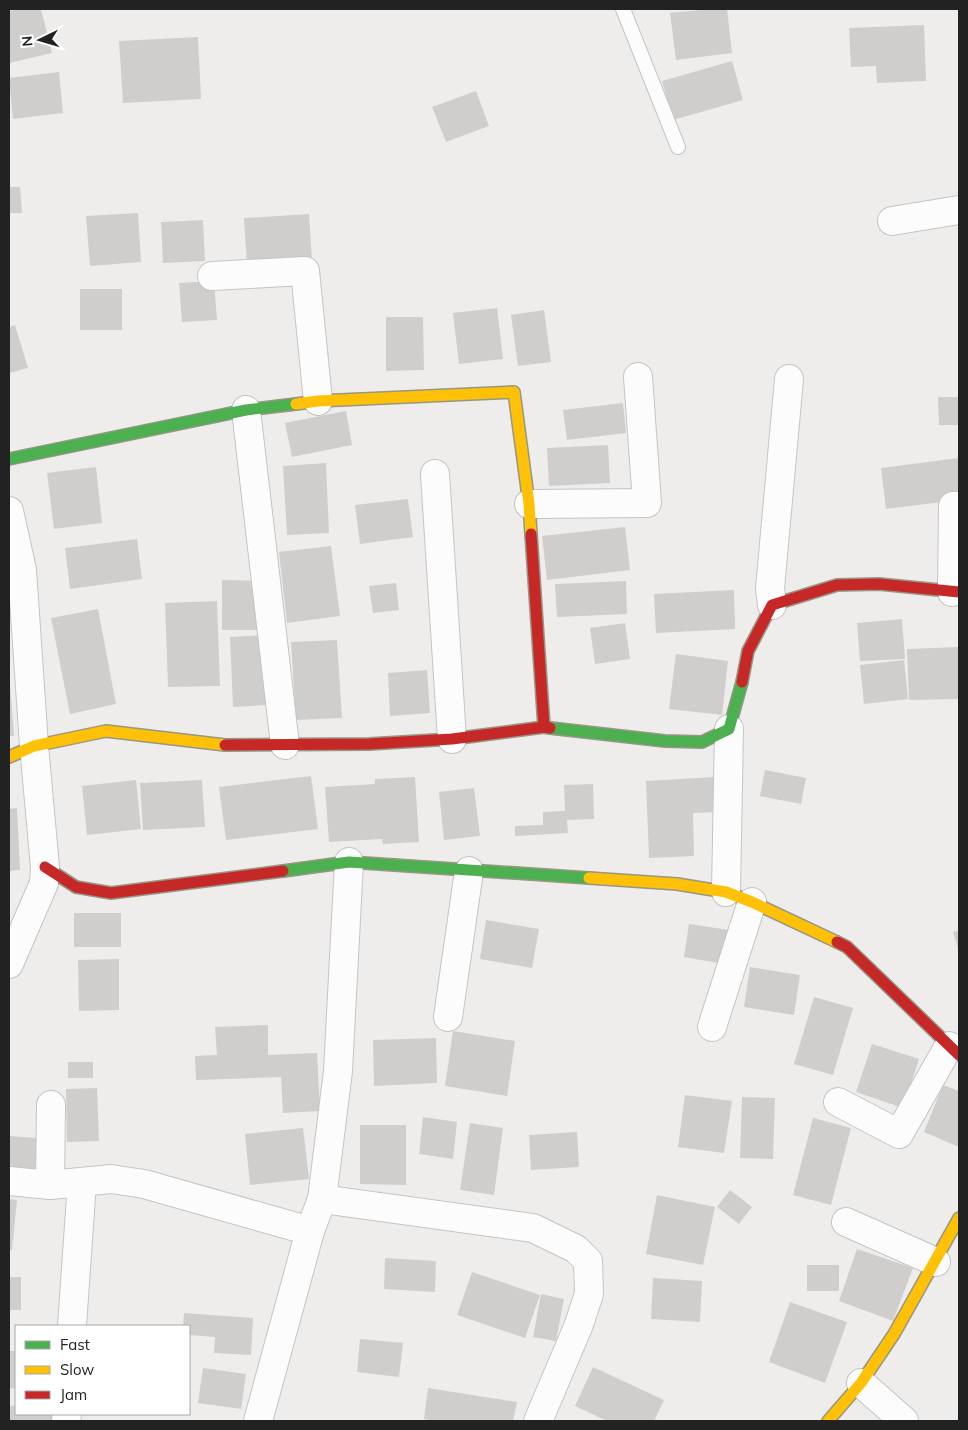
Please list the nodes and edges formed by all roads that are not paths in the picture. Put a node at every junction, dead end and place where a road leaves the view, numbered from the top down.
1 (623, 9) edge
2 (678, 147) dead end
3 (959, 210) edge
4 (892, 221) dead end
5 (212, 276) dead end
6 (638, 377) dead end
7 (789, 378) dead end
8 (318, 401) junction
9 (246, 410) junction
10 (9, 459) edge
11 (436, 474) dead end
12 (529, 504) junction
13 (959, 506) edge
14 (9, 511) edge
15 (956, 592) edge
16 (772, 605) junction
17 (544, 727) junction
18 (729, 728) junction
19 (452, 739) junction
20 (285, 745) junction
21 (34, 746) junction
22 (9, 757) edge
23 (349, 862) junction
24 (45, 867) junction
25 (469, 871) junction
26 (726, 892) junction
27 (752, 902) junction
28 (9, 964) edge
29 (448, 1017) dead end
30 (712, 1026) dead end
31 (954, 1050) edge
32 (838, 1102) dead end
33 (50, 1105) dead end
34 (9, 1180) edge
35 (82, 1182) junction
36 (50, 1185) junction
37 (322, 1198) junction
38 (959, 1218) edge
39 (846, 1222) dead end
40 (310, 1231) junction
41 (936, 1262) junction
42 (72, 1325) edge
43 (861, 1383) junction
44 (258, 1421) edge
45 (538, 1421) edge
46 (828, 1421) edge
47 (904, 1421) edge

1 - 2 lane
3 - 4 street
5 - 8 street
6 - 12 street
7 - 16 street
8 - 9 street
8 - 12 street
9 - 10 street
9 - 20 street
11 - 19 street
12 - 17 street
13 - 15 street
14 - 21 street
15 - 16 street
16 - 18 street
17 - 18 street
17 - 19 street
18 - 26 street
19 - 20 street
20 - 21 street
21 - 22 street
21 - 24 street
23 - 24 street
23 - 25 street
23 - 37 street
24 - 28 street
25 - 26 street
25 - 29 street
26 - 27 street
27 - 30 street
27 - 31 street
31 - 32 street
33 - 36 street
34 - 36 street
35 - 36 street
35 - 40 street
35 - 42 street
37 - 40 street
37 - 45 street
38 - 41 street
39 - 41 street
40 - 44 street
41 - 43 street
43 - 46 street
43 - 47 street

